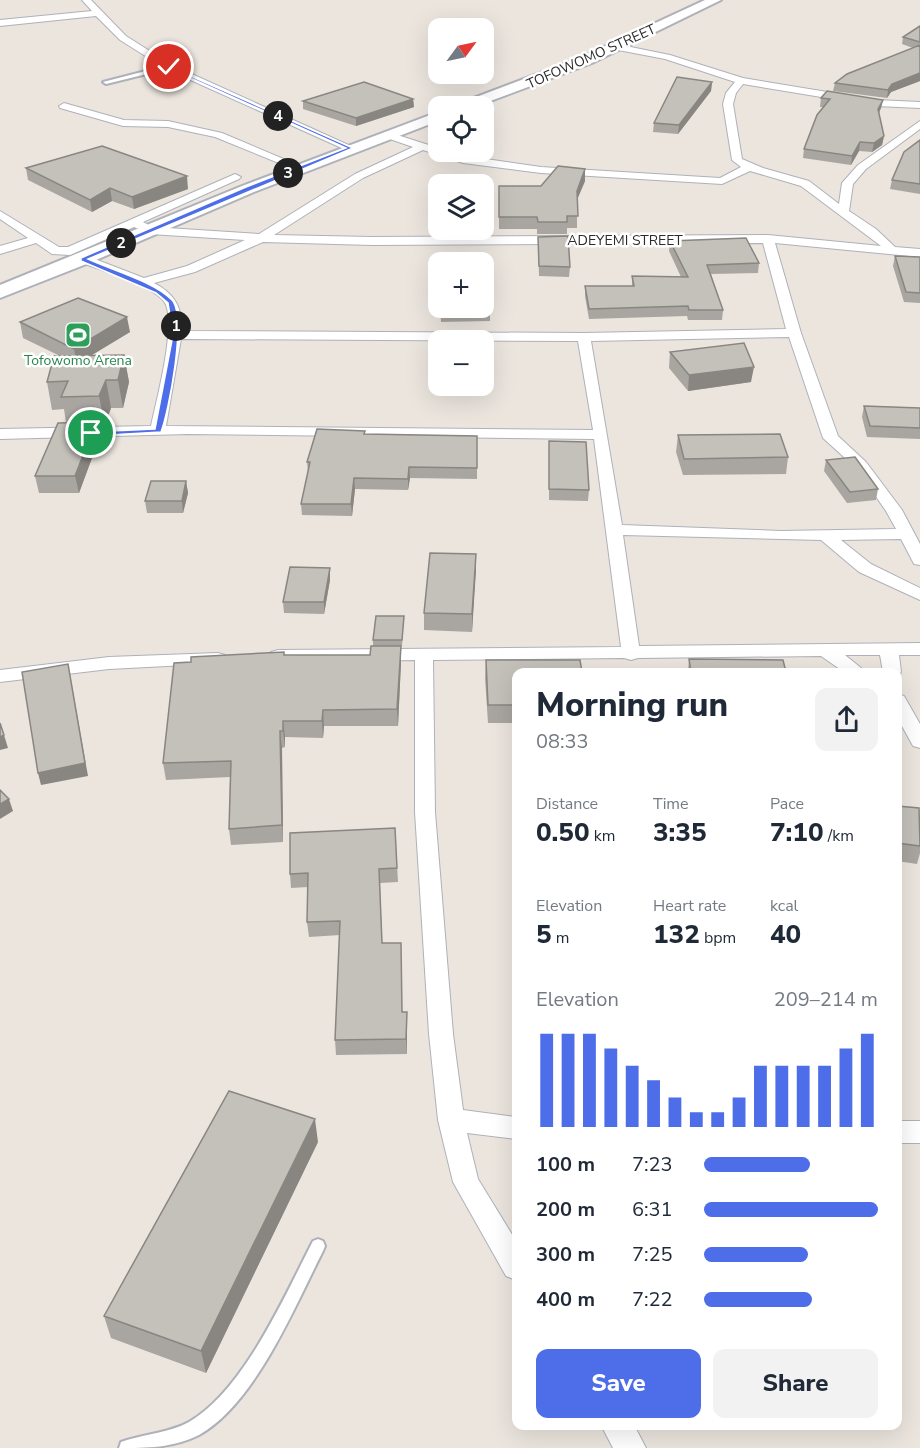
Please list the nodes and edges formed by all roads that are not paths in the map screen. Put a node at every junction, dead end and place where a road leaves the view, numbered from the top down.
1 (86, 0) edge
2 (715, 0) edge
3 (97, 13) junction
4 (0, 23) edge
5 (616, 47) junction
6 (169, 67) junction
7 (741, 81) junction
8 (106, 82) dead end
9 (493, 96) edge
10 (920, 105) edge
11 (64, 106) dead end
12 (428, 120) edge
13 (920, 124) edge
14 (387, 135) junction
15 (422, 147) junction
16 (350, 148) junction
17 (750, 167) junction
18 (300, 168) junction
19 (235, 177) dead end
20 (843, 212) junction
21 (0, 214) edge
22 (133, 222) junction
23 (150, 230) junction
24 (261, 238) junction
25 (36, 239) junction
26 (768, 239) junction
27 (0, 250) edge
28 (891, 250) junction
29 (920, 253) edge
30 (83, 259) junction
31 (141, 283) junction
32 (0, 292) edge
33 (794, 333) junction
34 (176, 335) junction
35 (584, 338) junction
36 (158, 431) junction
37 (0, 434) edge
38 (601, 435) junction
39 (615, 530) junction
40 (907, 534) junction
41 (826, 536) junction
42 (920, 560) edge
43 (920, 594) edge
44 (920, 649) edge
45 (825, 650) junction
46 (889, 650) junction
47 (424, 654) junction
48 (631, 654) junction
49 (263, 657) edge
50 (239, 658) edge
51 (851, 668) edge
52 (891, 668) edge
53 (0, 676) edge
54 (902, 709) edge
55 (920, 741) edge
56 (451, 1120) junction
57 (512, 1128) edge
58 (902, 1132) edge
59 (920, 1132) edge
60 (318, 1246) dead end
61 (512, 1260) edge
62 (619, 1430) edge
63 (127, 1448) edge
64 (631, 1448) edge

1 - 3 street
2 - 5 street, TOFOWOMO STREET
3 - 4 street
3 - 6 street
5 - 7 street
5 - 9 street, TOFOWOMO STREET
6 - 8 lane
6 - 16 street
7 - 10 street
7 - 17 street
11 - 18 street
12 - 14 street
13 - 20 street
14 - 15 street
14 - 16 street
15 - 17 street
15 - 24 street
16 - 18 street
17 - 20 street
18 - 23 street
19 - 22 street
20 - 28 street
21 - 25 street
22 - 23 street
22 - 25 street
23 - 24 street, ADEYEMI STREET
23 - 30 street
24 - 26 street, ADEYEMI STREET
24 - 31 street
25 - 27 street
26 - 28 street, ADEYEMI STREET
26 - 33 street
28 - 29 street, ADEYEMI STREET
30 - 31 street
30 - 32 street
31 - 34 street
33 - 35 street
33 - 40 street
34 - 35 street
34 - 36 street
35 - 38 street
36 - 37 street
36 - 38 street
38 - 39 street
39 - 41 street
39 - 48 street
40 - 41 street
40 - 42 street
41 - 43 street
44 - 46 street
45 - 46 street
45 - 48 street
45 - 51 street
46 - 52 street
47 - 48 street
47 - 49 street
47 - 56 street
50 - 53 street
54 - 55 street
56 - 57 street
56 - 61 street
58 - 59 street
60 - 63 lane
62 - 64 street

